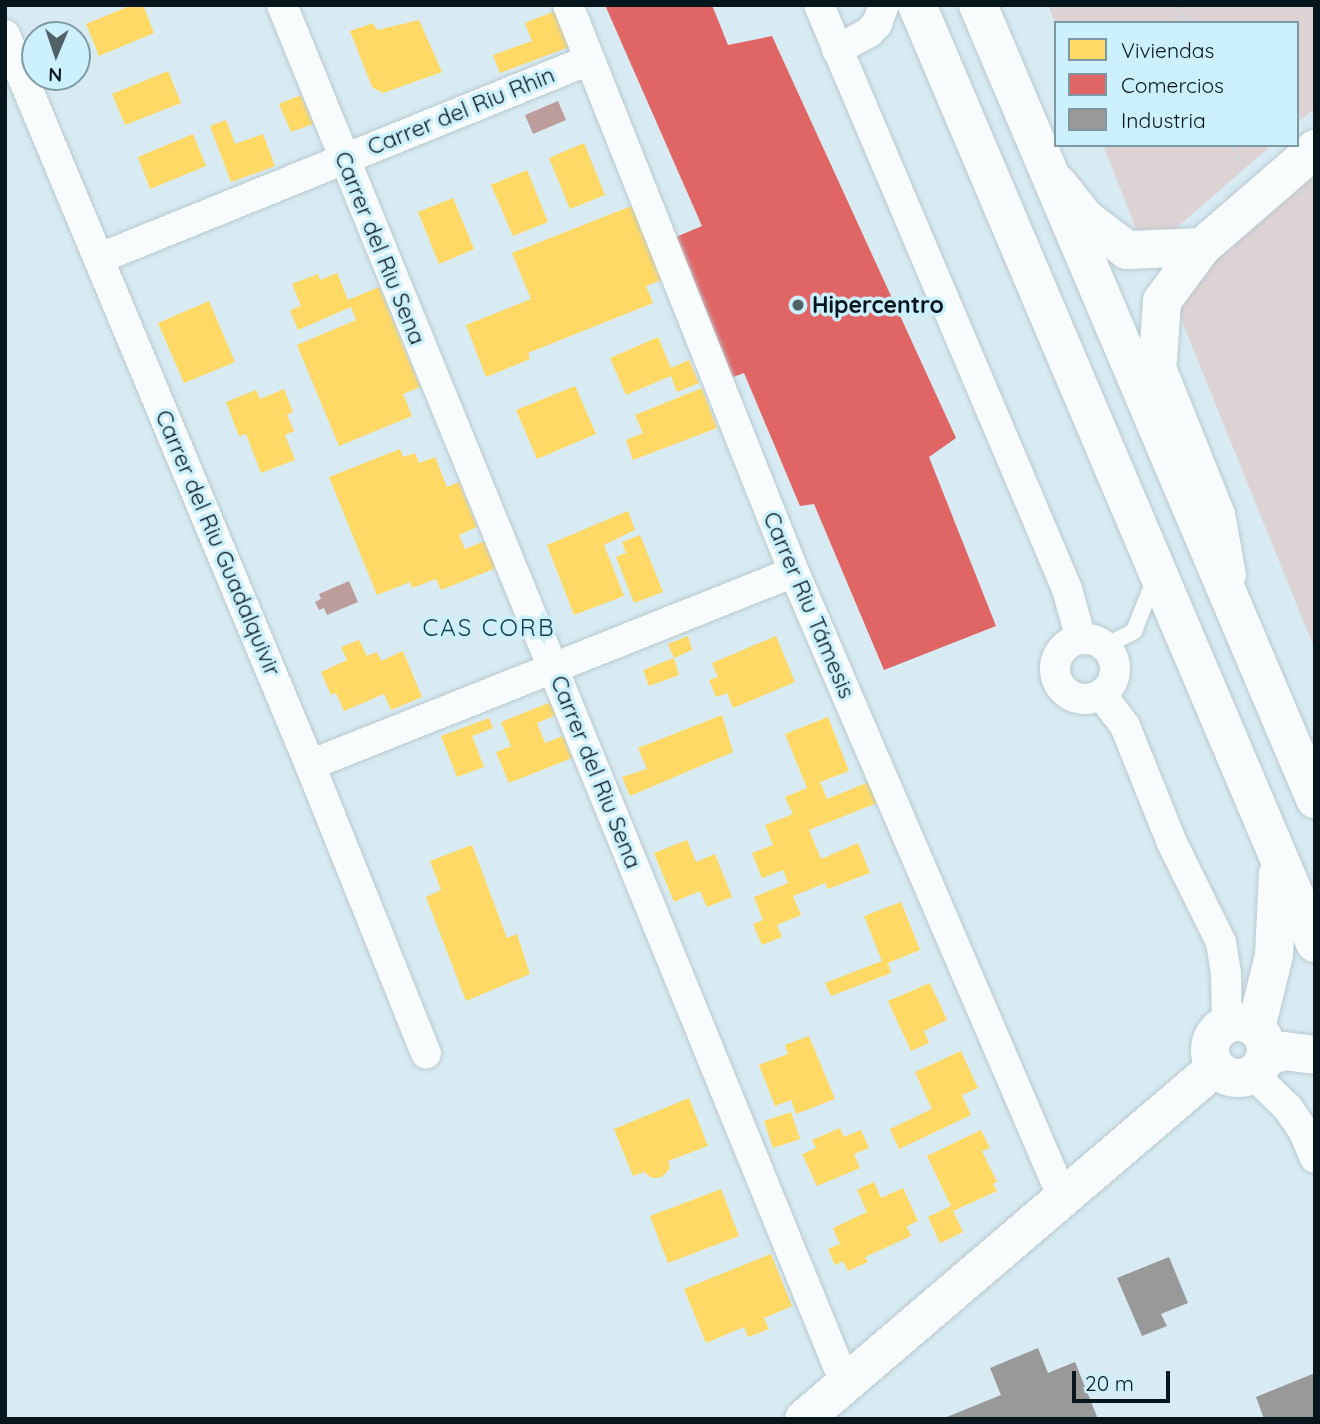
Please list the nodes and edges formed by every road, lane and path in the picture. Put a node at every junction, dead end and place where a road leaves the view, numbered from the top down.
1 (282, 5) edge
2 (568, 5) edge
3 (818, 5) edge
4 (884, 5) edge
5 (917, 5) edge
6 (978, 5) edge
7 (1177, 5) edge
8 (1185, 21) edge
9 (5, 35) edge
10 (837, 50) junction
11 (589, 60) junction
12 (1315, 149) edge
13 (343, 159) junction
14 (1049, 173) junction
15 (1202, 247) junction
16 (100, 258) junction
17 (1158, 360) joint
18 (1157, 568) junction
19 (794, 572) junction
20 (1240, 624) junction
21 (1093, 642) junction
22 (553, 668) junction
23 (1101, 694) junction
24 (310, 765) junction
25 (1315, 799) edge
26 (1279, 858) junction
27 (1315, 943) edge
28 (1250, 1046) junction
29 (426, 1054) dead end
30 (1315, 1055) edge
31 (1315, 1158) edge
32 (1063, 1198) junction
33 (845, 1383) junction
34 (804, 1419) edge

1 - 13 street, Carrer del Riu Sena
2 - 11 street, Carrer Riu Támesis
3 - 10 street
4 - 10 street
5 - 18 main road
6 - 14 main road
7 - 8 path
9 - 16 street, Carrer del Riu Guadalquivir
10 - 21 street
11 - 13 street, Carrer del Riu Rhin
11 - 19 street, Carrer Riu Támesis
12 - 15 main road
13 - 16 street, Carrer del Riu Rhin
13 - 22 street, Carrer del Riu Sena
14 - 15 main road
14 - 20 main road
15 - 17 main road
16 - 24 street, Carrer del Riu Guadalquivir
17 - 20 street
18 - 21 lane
18 - 26 main road
19 - 22 street
19 - 32 street, Carrer Riu Támesis
20 - 25 main road
21 - 23 street
21 - 23 street
22 - 24 street
22 - 33 street, Carrer del Riu Sena
23 - 28 street
24 - 29 street, Carrer del Riu Guadalquivir
26 - 27 main road
26 - 28 main road
28 - 30 main road
28 - 31 street
28 - 32 main road
32 - 33 main road
33 - 34 main road

